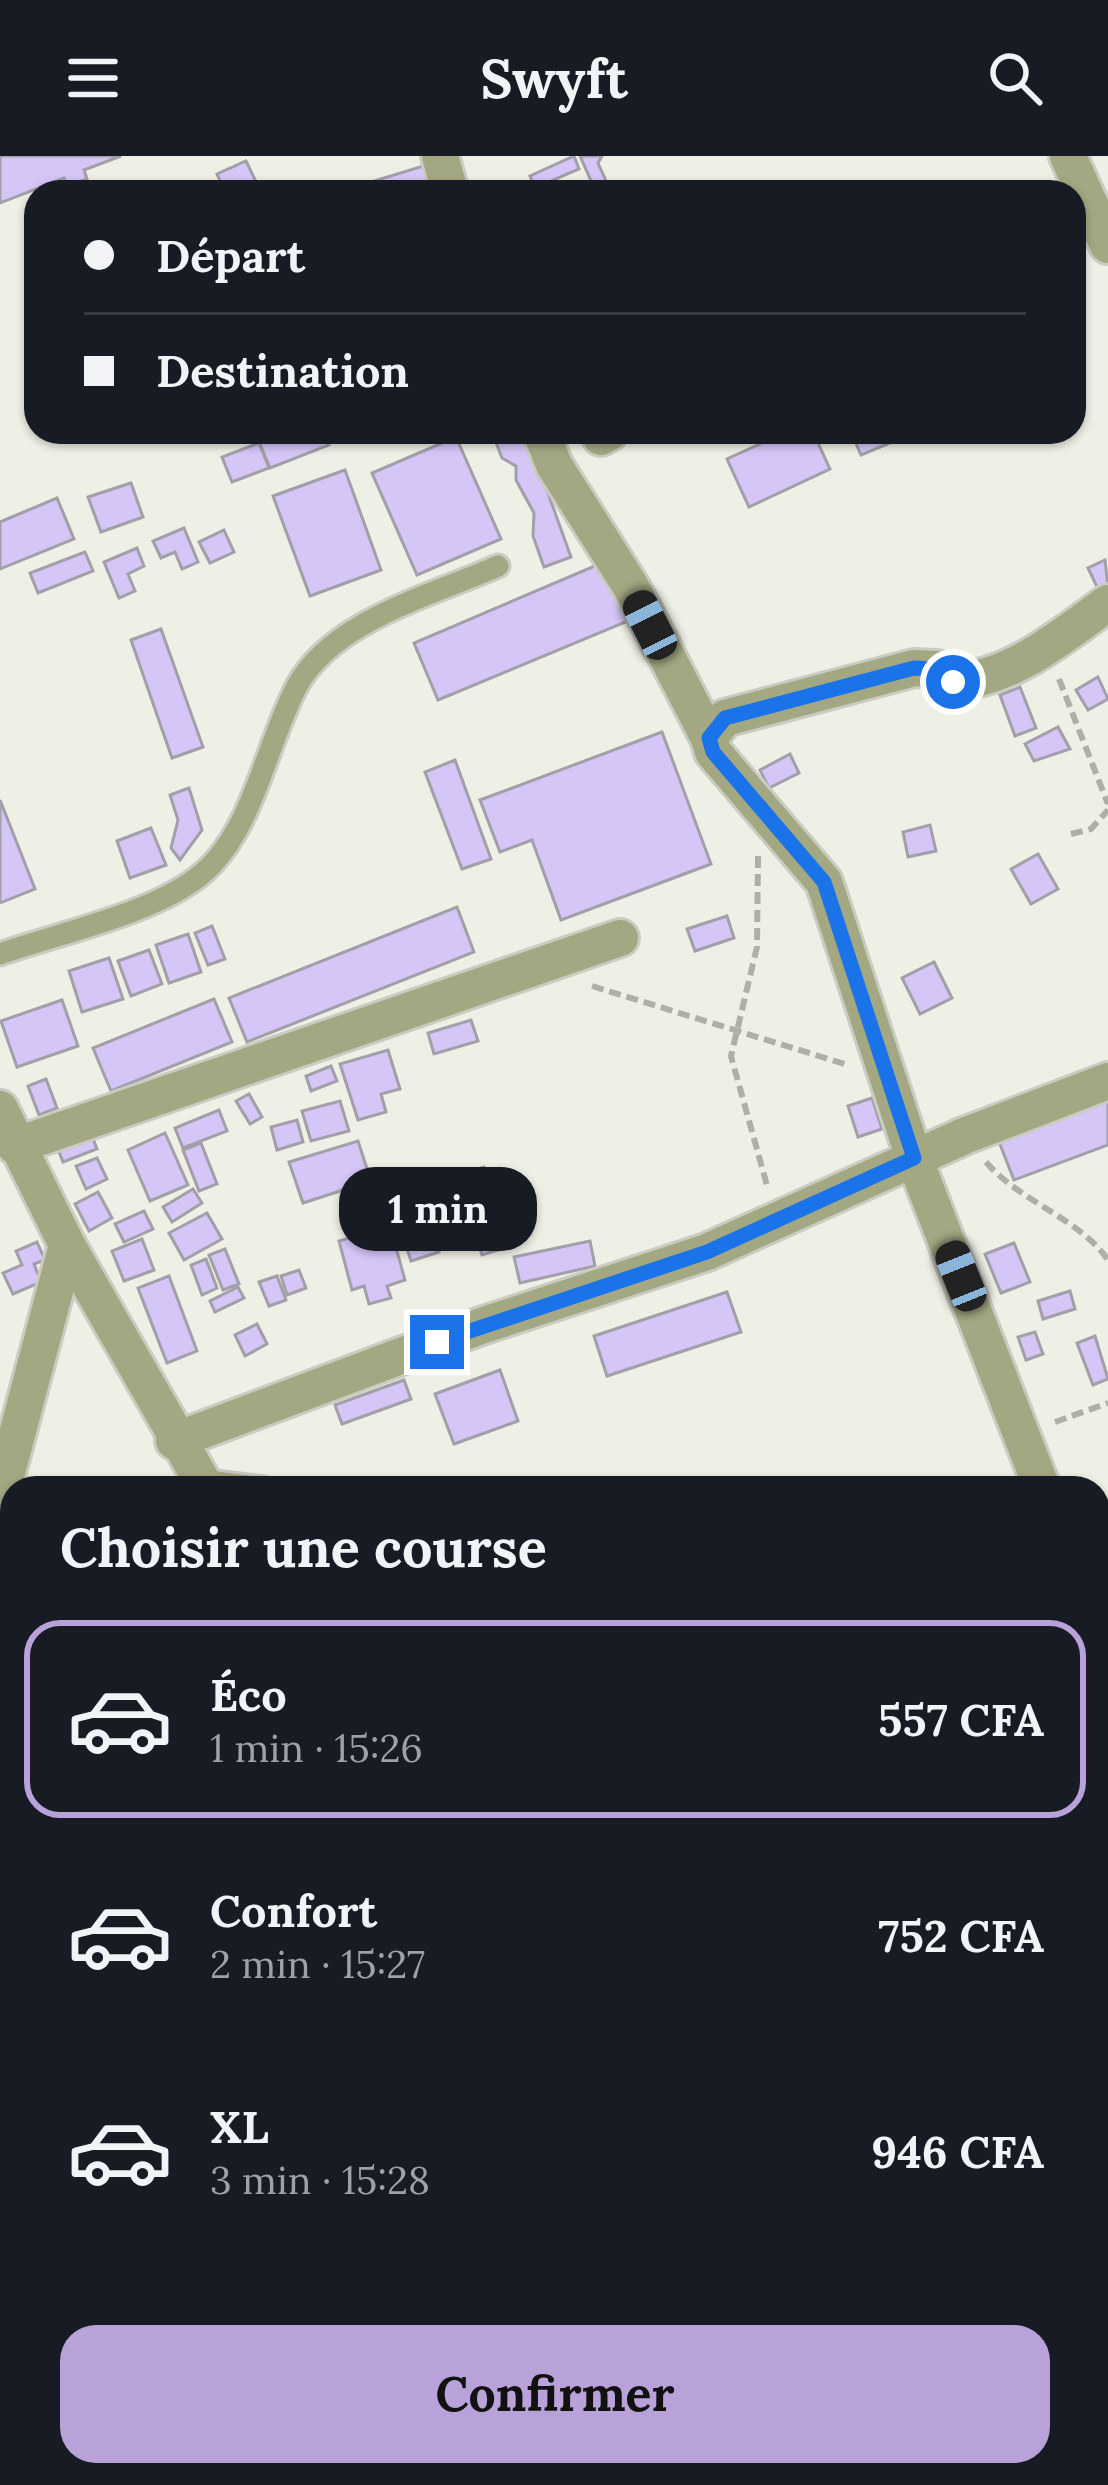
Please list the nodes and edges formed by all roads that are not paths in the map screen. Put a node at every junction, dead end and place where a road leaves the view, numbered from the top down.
1 (1086, 214) edge
2 (1108, 245) edge
3 (548, 444) edge
4 (497, 566) dead end
5 (1108, 603) edge
6 (709, 738) junction
7 (620, 938) dead end
8 (0, 953) edge
9 (1108, 1081) edge
10 (0, 1109) edge
11 (15, 1146) junction
12 (914, 1158) junction
13 (67, 1245) junction
14 (174, 1441) junction
15 (6, 1476) edge
16 (198, 1476) edge
17 (1038, 1476) edge

1 - 2 street
3 - 6 street
4 - 8 lane
5 - 6 street
6 - 12 street
7 - 11 street
9 - 12 street
10 - 11 street
11 - 13 street
12 - 14 street
12 - 17 street
13 - 14 street
13 - 15 street
14 - 16 street

